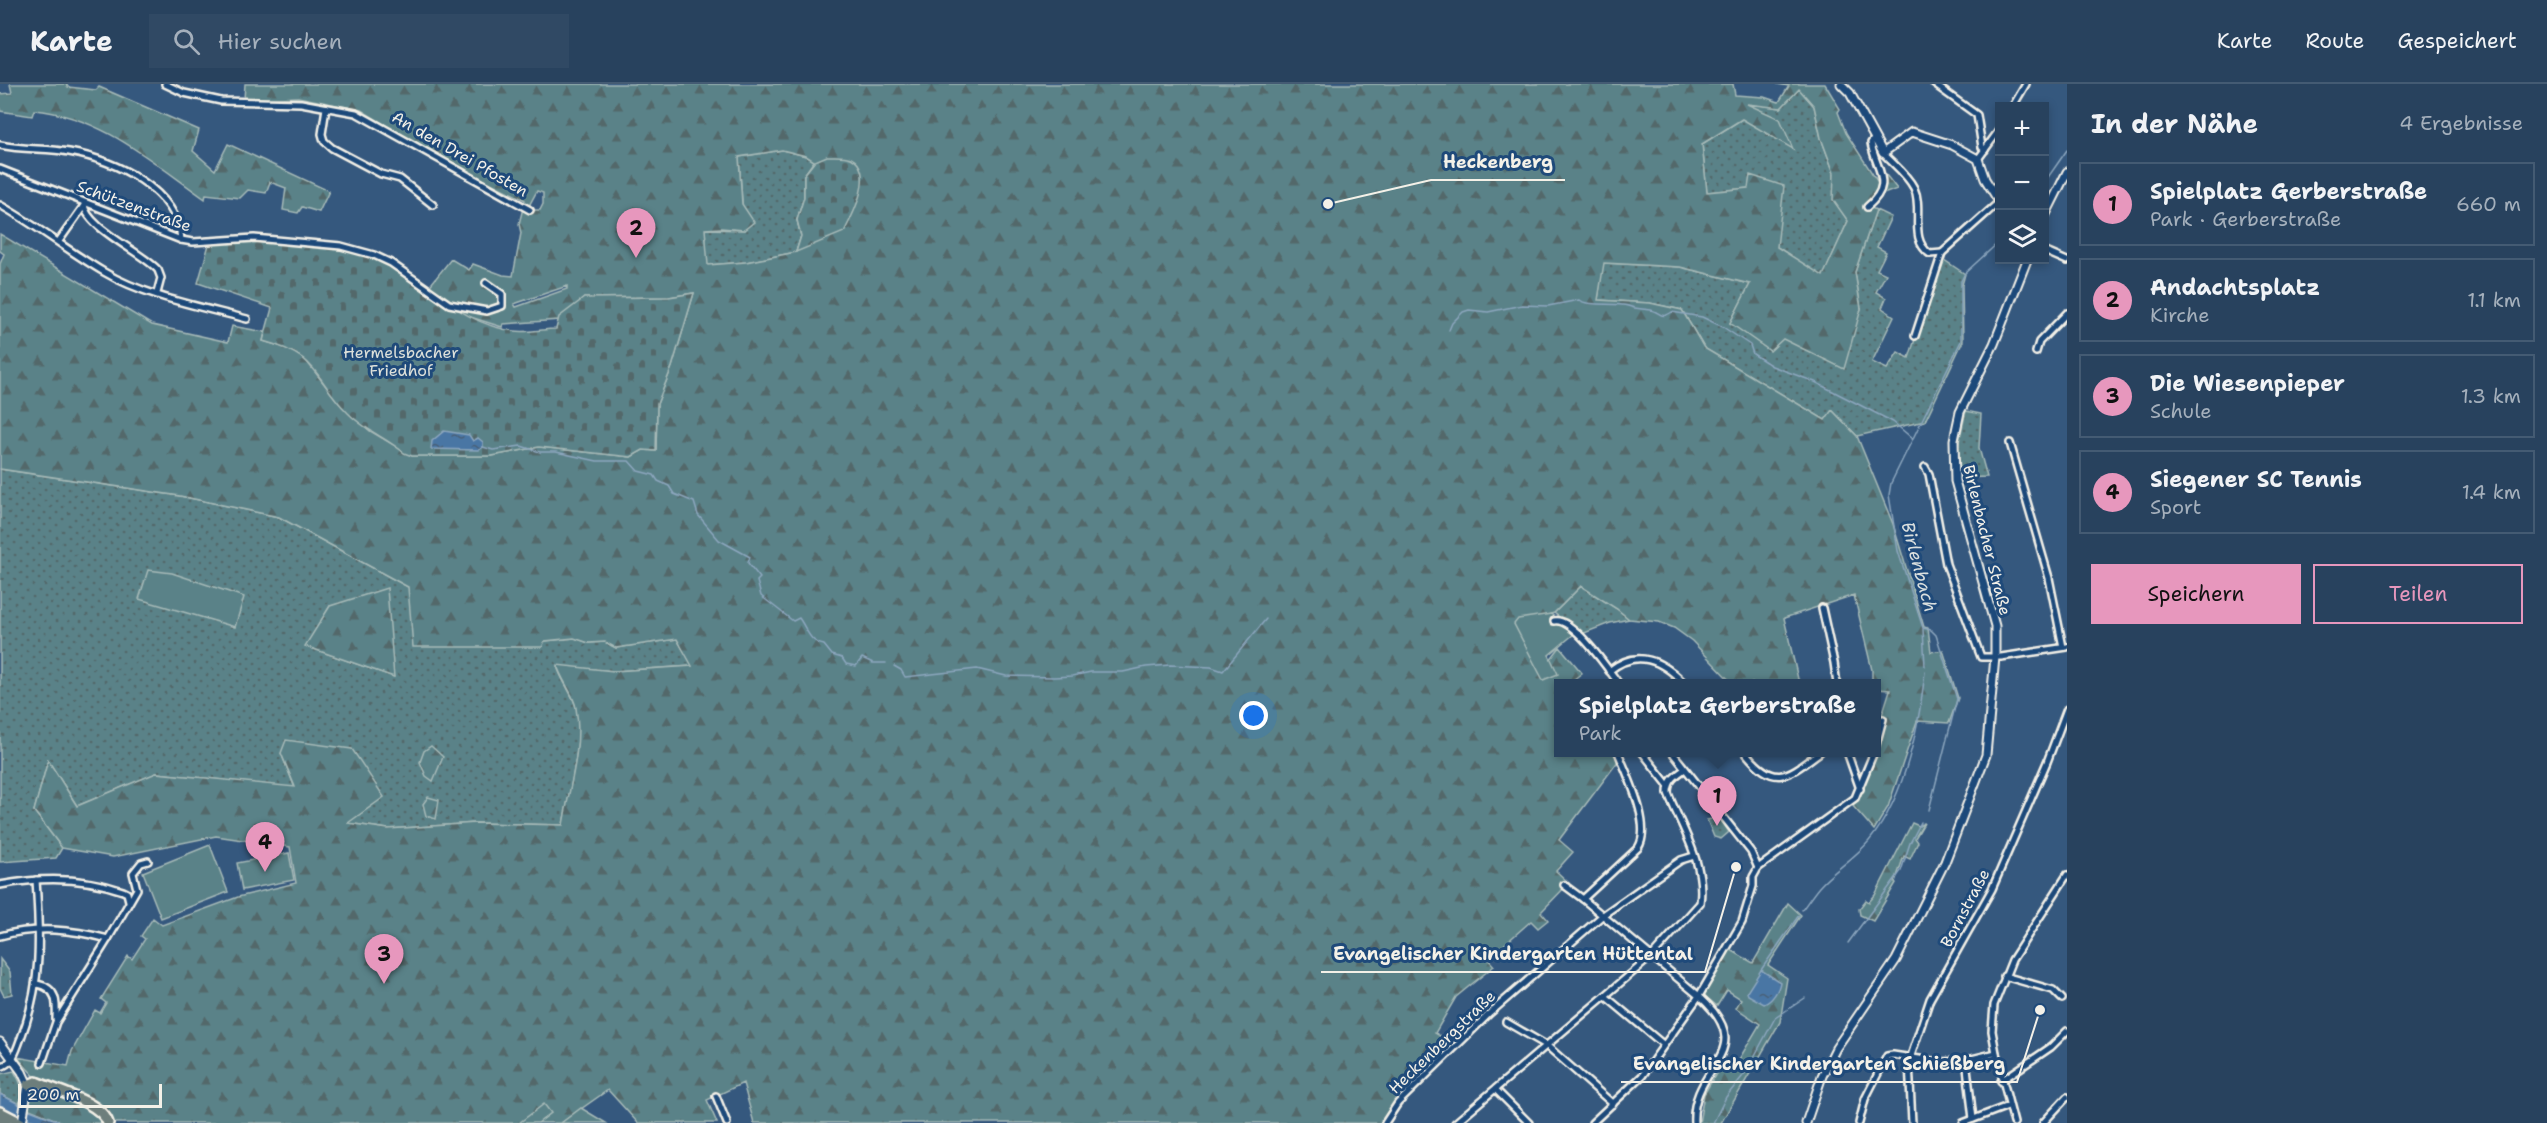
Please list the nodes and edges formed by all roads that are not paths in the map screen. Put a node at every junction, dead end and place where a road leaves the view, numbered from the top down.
1 (165, 84) edge
2 (1841, 84) edge
3 (1934, 84) edge
4 (2026, 84) edge
5 (2015, 102) edge
6 (326, 108) junction
7 (1995, 136) edge
8 (1874, 139) junction
9 (0, 145) edge
10 (1985, 150) junction
11 (1883, 153) junction
12 (1978, 159) junction
13 (2, 170) edge
14 (2067, 172) edge
15 (0, 178) edge
16 (1995, 196) edge
17 (0, 205) edge
18 (83, 205) junction
19 (433, 205) dead end
20 (1866, 207) dead end
21 (1995, 207) edge
22 (530, 210) dead end
23 (2048, 210) edge
24 (181, 240) junction
25 (59, 241) junction
26 (1942, 253) junction
27 (2049, 253) edge
28 (2067, 261) edge
29 (2025, 264) edge
30 (486, 282) dead end
31 (157, 293) junction
32 (2067, 313) edge
33 (247, 319) dead end
34 (1915, 336) dead end
35 (2036, 352) dead end
36 (2010, 442) dead end
37 (1924, 467) dead end
38 (1822, 608) dead end
39 (1554, 621) dead end
40 (2065, 647) edge
41 (1995, 657) junction
42 (1609, 671) junction
43 (1615, 679) edge
44 (1679, 679) edge
45 (1836, 679) edge
46 (2067, 709) edge
47 (1883, 719) dead end
48 (1881, 726) edge
49 (2059, 731) junction
50 (2067, 734) edge
51 (1620, 757) edge
52 (1645, 757) edge
53 (1675, 757) edge
54 (1748, 757) edge
55 (1814, 757) edge
56 (1848, 757) edge
57 (1872, 757) edge
58 (1685, 769) junction
59 (1668, 785) junction
60 (1860, 789) junction
61 (1694, 855) junction
62 (148, 861) dead end
63 (1758, 868) junction
64 (2067, 875) edge
65 (36, 880) junction
66 (0, 885) edge
67 (1564, 885) dead end
68 (1583, 899) junction
69 (129, 901) junction
70 (1603, 915) junction
71 (39, 929) junction
72 (0, 936) edge
73 (108, 939) junction
74 (1652, 956) junction
75 (2004, 976) junction
76 (37, 984) junction
77 (1605, 996) junction
78 (1699, 996) junction
79 (2062, 999) dead end
80 (56, 1022) junction
81 (1506, 1022) dead end
82 (2067, 1031) edge
83 (0, 1042) edge
84 (1546, 1045) junction
85 (1664, 1045) junction
86 (1996, 1053) junction
87 (1910, 1058) junction
88 (12, 1059) junction
89 (1966, 1059) junction
90 (42, 1063) dead end
91 (0, 1066) edge
92 (2001, 1081) junction
93 (28, 1085) junction
94 (1496, 1090) junction
95 (716, 1096) dead end
96 (2067, 1097) edge
97 (1613, 1104) junction
98 (2008, 1106) junction
99 (0, 1112) edge
100 (1973, 1119) junction
101 (0, 1120) edge
102 (6, 1123) edge
103 (22, 1123) edge
104 (103, 1123) edge
105 (108, 1123) edge
106 (727, 1123) edge
107 (1385, 1123) edge
108 (1455, 1123) edge
109 (1529, 1123) edge
110 (1592, 1123) edge
111 (1694, 1123) edge
112 (1806, 1123) edge
113 (1859, 1123) edge
114 (1912, 1123) edge
115 (1963, 1123) edge
116 (2014, 1123) edge
117 (2043, 1123) edge

1 - 6 street, An den Drei Pfosten
2 - 8 main road
3 - 10 street
4 - 5 street
6 - 19 street
6 - 22 street, An den Drei Pfosten
7 - 10 street
8 - 11 main road
8 - 20 street
9 - 24 street
10 - 12 street
11 - 12 main road
11 - 26 street
12 - 16 main road
13 - 15 street
13 - 18 street, Schützenstraße
14 - 23 main road
17 - 25 street
18 - 24 street, Schützenstraße
18 - 25 street
18 - 31 street
21 - 26 street
24 - 30 street, Schützenstraße
25 - 31 street
26 - 34 street
27 - 28 street
29 - 41 main road, Birlenbacher Straße
31 - 33 street
32 - 35 street
36 - 40 street
37 - 41 street
38 - 45 street
39 - 42 street
40 - 41 street
41 - 112 main road, Birlenbacher Straße
42 - 43 street
42 - 44 street
46 - 49 street, Bornstraße
47 - 48 street
49 - 50 street
49 - 87 street, Bornstraße
51 - 68 street
52 - 59 street
53 - 58 street
54 - 55 street
56 - 60 street
57 - 60 street
58 - 59 street
58 - 63 street
59 - 61 street
60 - 63 street
61 - 70 street, Heckenbergstraße
61 - 74 street
62 - 69 street
63 - 78 street
64 - 75 street
65 - 66 street
65 - 69 street
65 - 71 street
67 - 68 street
68 - 70 street
69 - 73 street
70 - 74 street
70 - 107 street, Heckenbergstraße
71 - 72 street
71 - 73 street
71 - 76 street
73 - 80 street
74 - 77 street
74 - 78 street
75 - 79 street
75 - 86 street
76 - 80 street
76 - 88 street
77 - 84 street
77 - 85 street
78 - 85 street
78 - 111 street
80 - 90 street
81 - 84 street
82 - 92 street
83 - 88 main road
84 - 94 street
84 - 97 street
85 - 97 street
86 - 89 street
86 - 92 street
87 - 89 street
87 - 113 street
87 - 114 street, Bornstraße
88 - 91 street
88 - 93 main road
89 - 100 street
92 - 98 street
93 - 103 main road
93 - 104 highway
93 - 105 highway
94 - 108 street
94 - 109 street
95 - 106 street
96 - 117 street
97 - 110 street
98 - 100 street
98 - 116 street
99 - 103 highway
100 - 115 street
101 - 102 highway

